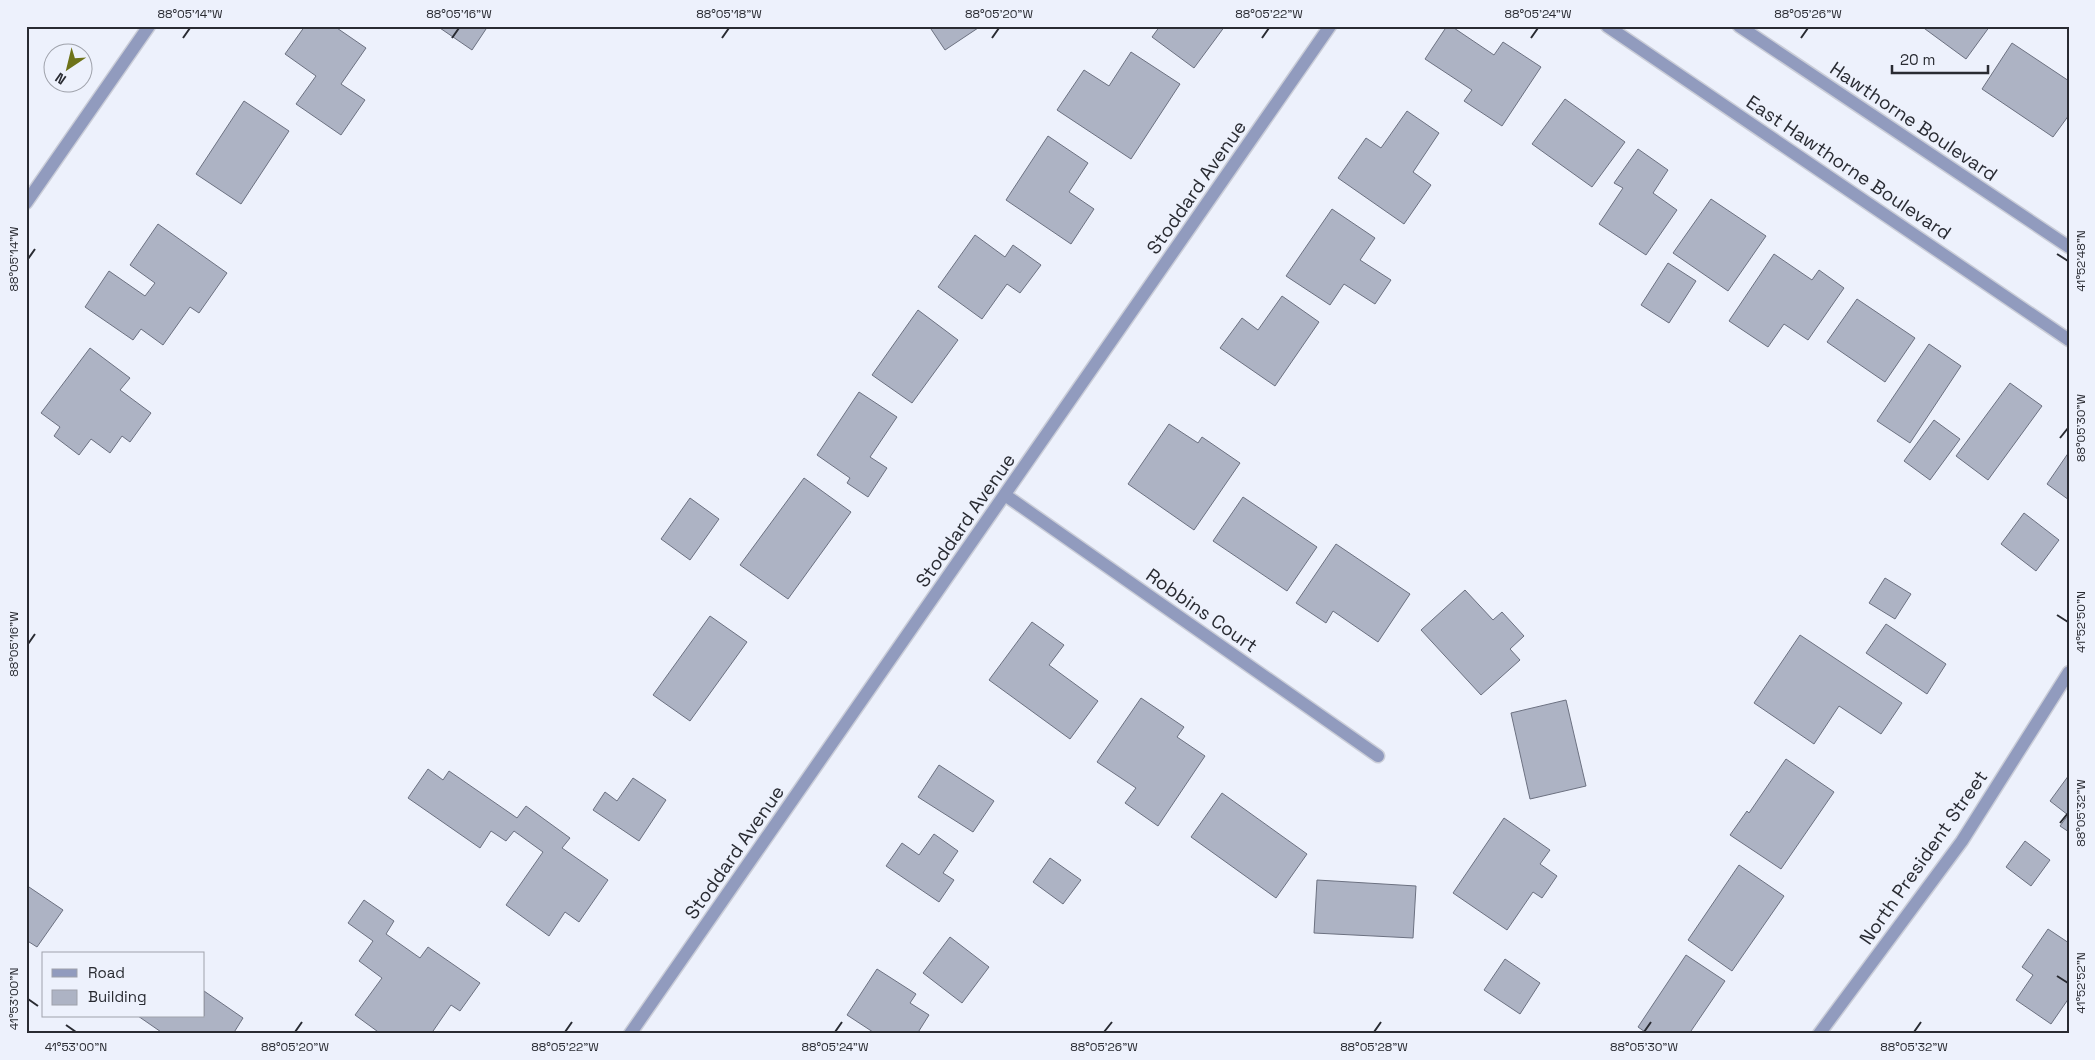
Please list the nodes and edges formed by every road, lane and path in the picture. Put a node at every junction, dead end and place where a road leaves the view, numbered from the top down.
1 (149, 26) edge
2 (1330, 26) edge
3 (1608, 26) edge
4 (1739, 26) edge
5 (26, 203) edge
6 (2069, 247) edge
7 (2069, 340) edge
8 (1005, 495) junction
9 (2069, 672) edge
10 (1378, 756) dead end
11 (630, 1034) edge
12 (1819, 1034) edge

1 - 5 street
2 - 8 street, Stoddard Avenue
3 - 7 street, East Hawthorne Boulevard
4 - 6 street, Hawthorne Boulevard
8 - 10 street, Robbins Court
8 - 11 street, Stoddard Avenue
9 - 12 street, North President Street

